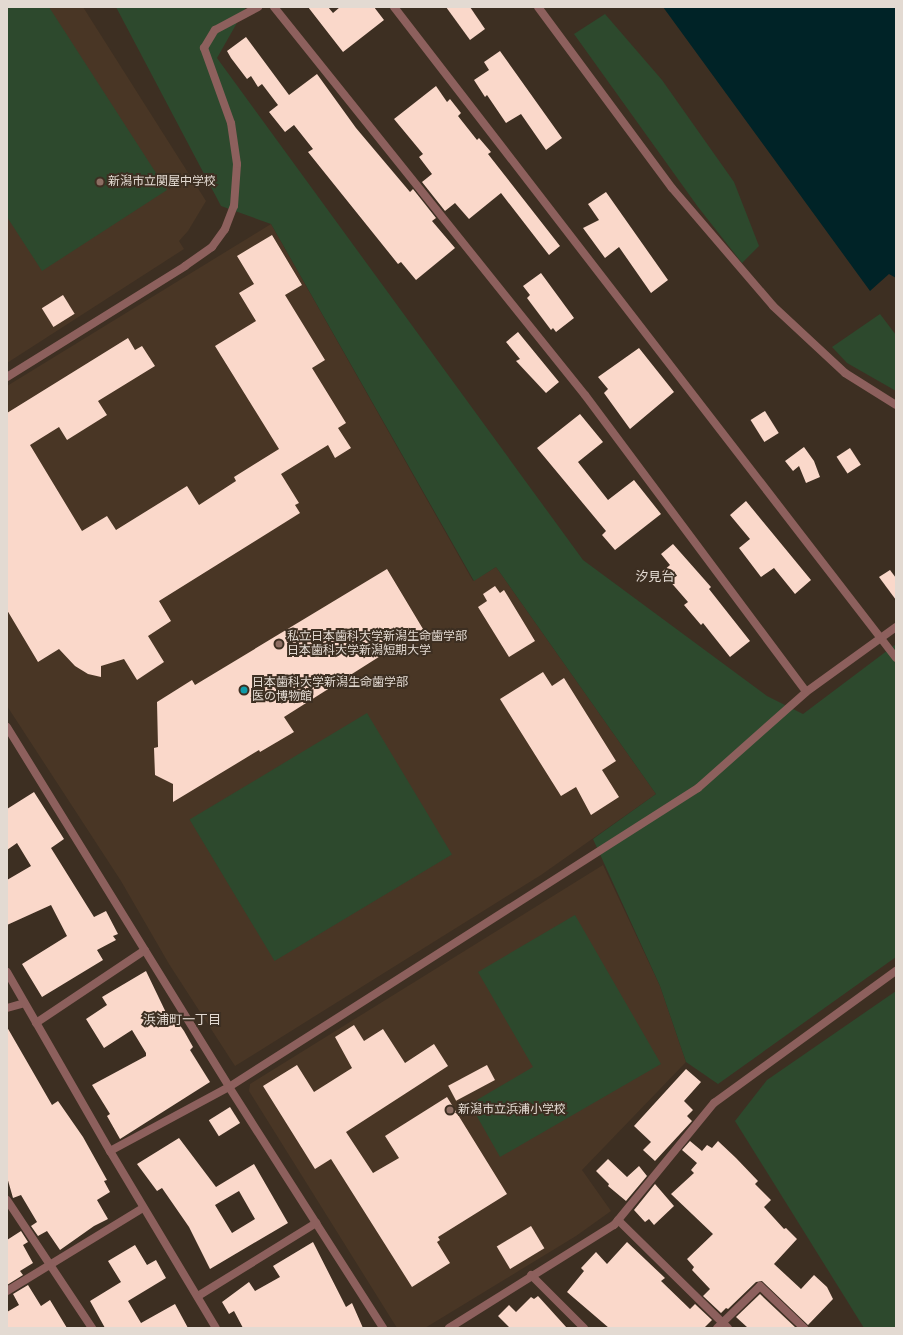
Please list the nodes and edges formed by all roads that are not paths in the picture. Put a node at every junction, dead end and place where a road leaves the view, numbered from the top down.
1 (258, 7) edge
2 (274, 7) edge
3 (394, 7) edge
4 (538, 7) edge
5 (7, 377) edge
6 (896, 405) edge
7 (896, 627) edge
8 (880, 639) junction
9 (896, 658) edge
10 (806, 692) junction
11 (7, 727) edge
12 (145, 950) junction
13 (896, 971) edge
14 (7, 972) edge
15 (24, 1003) junction
16 (7, 1008) edge
17 (36, 1023) junction
18 (229, 1087) junction
19 (110, 1151) junction
20 (7, 1200) edge
21 (143, 1208) junction
22 (618, 1220) junction
23 (316, 1223) junction
24 (48, 1265) junction
25 (531, 1275) junction
26 (7, 1291) edge
27 (198, 1296) junction
28 (722, 1326) edge
29 (92, 1328) edge
30 (216, 1328) edge
31 (383, 1328) edge
32 (449, 1328) edge
33 (584, 1328) edge
34 (804, 1328) edge

1 - 5 street
2 - 10 street
3 - 8 street
4 - 6 street
7 - 8 street
8 - 9 street
8 - 10 street
10 - 18 street
11 - 12 street
12 - 17 street
12 - 18 street
13 - 22 street
14 - 15 street
15 - 16 street
15 - 17 street
17 - 19 street
18 - 19 street
18 - 23 street
19 - 21 street
20 - 24 street
21 - 24 street
21 - 27 street
22 - 25 street
22 - 28 street
23 - 27 street
23 - 31 street
24 - 26 street
24 - 29 street
25 - 32 street
25 - 33 street
27 - 30 street
28 - 34 street

